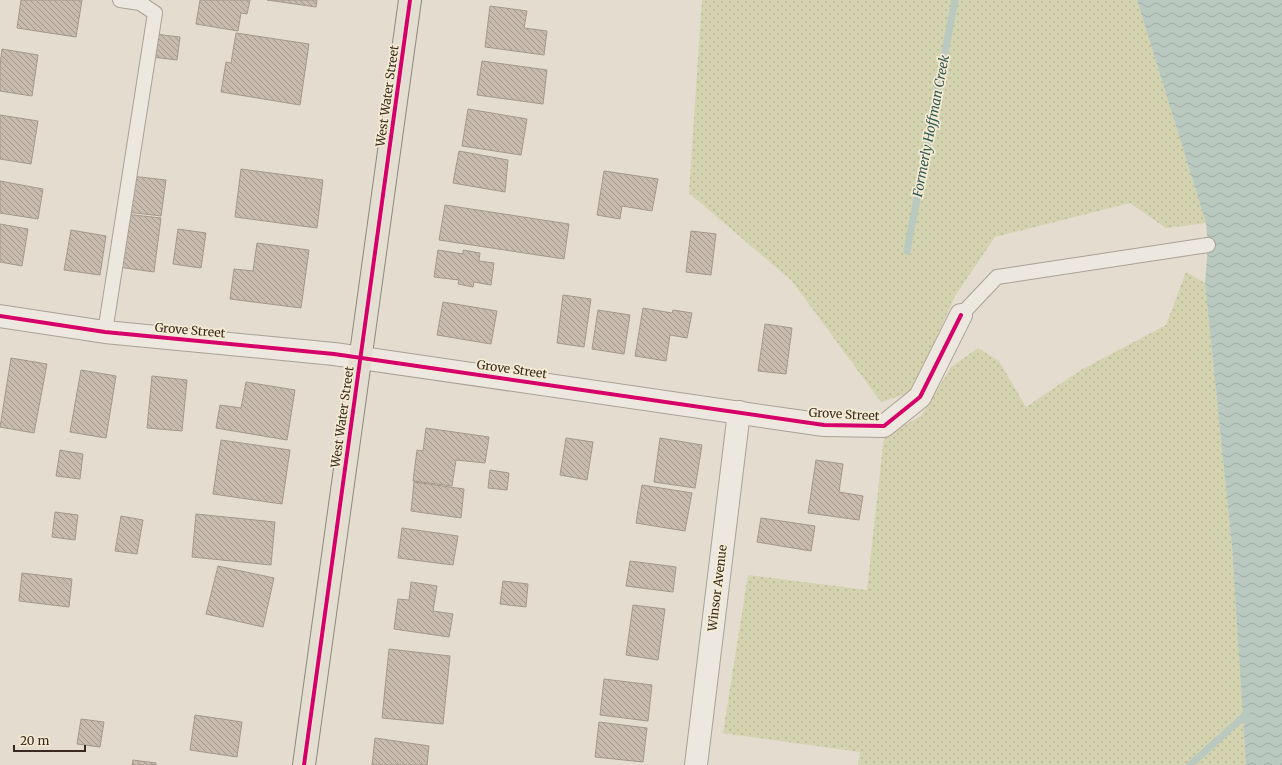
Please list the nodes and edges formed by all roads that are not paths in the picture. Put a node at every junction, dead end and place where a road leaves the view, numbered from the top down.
1 (120, 0) edge
2 (410, 0) edge
3 (1208, 245) dead end
4 (960, 315) joint
5 (0, 316) edge
6 (105, 332) junction
7 (360, 358) junction
8 (739, 412) junction
9 (304, 765) edge
10 (696, 765) edge

1 - 6 lane
2 - 7 main road, West Water Street
3 - 4 lane
4 - 8 street, Grove Street
5 - 6 street, Grove Street
6 - 7 street, Grove Street
7 - 8 street, Grove Street
7 - 9 main road, West Water Street
8 - 10 street, Winsor Avenue

